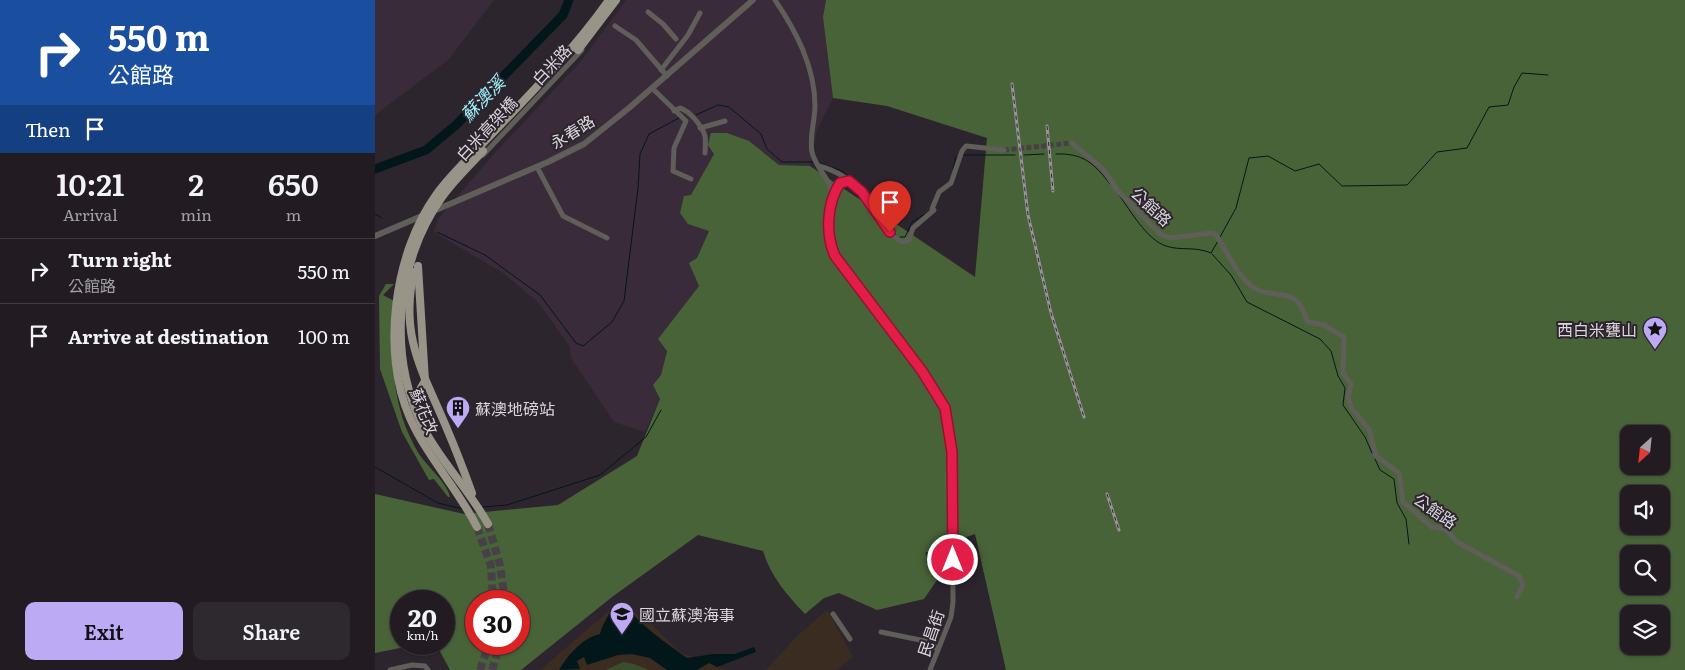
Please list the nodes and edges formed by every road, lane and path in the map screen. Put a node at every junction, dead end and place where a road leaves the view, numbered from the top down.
1 (609, 0) edge
2 (618, 0) edge
3 (753, 0) edge
4 (775, 0) edge
5 (648, 12) dead end
6 (700, 13) dead end
7 (615, 26) dead end
8 (676, 39) dead end
9 (661, 70) junction
10 (667, 76) junction
11 (652, 88) junction
12 (674, 111) junction
13 (725, 121) dead end
14 (700, 128) junction
15 (1072, 143) dead end
16 (1004, 150) tunnel mouth
17 (705, 153) dead end
18 (819, 165) junction
19 (537, 167) junction
20 (691, 179) dead end
21 (849, 181) junction
22 (833, 201) junction
23 (439, 209) junction
24 (375, 236) edge
25 (607, 238) dead end
26 (418, 266) dead end
27 (403, 291) junction
28 (401, 333) junction
29 (425, 381) junction
30 (415, 398) junction
31 (477, 504) junction
32 (488, 524) tunnel mouth
33 (477, 527) tunnel mouth
34 (1517, 598) dead end
35 (833, 614) dead end
36 (881, 632) dead end
37 (850, 639) dead end
38 (938, 650) junction
39 (390, 670) edge
40 (427, 670) edge
41 (930, 670) edge

1 - 27 main road, 白米高架橋
2 - 23 street, 白米路
2 - 27 main road, 白米高架橋
3 - 10 street, 永春路
4 - 18 street
5 - 8 street
6 - 9 street
7 - 9 street
9 - 10 street
10 - 11 street, 永春路
11 - 12 street
11 - 19 street, 永春路
12 - 14 street
12 - 20 street
13 - 14 street
14 - 17 street
15 - 34 street, 公館路
16 - 21 street
18 - 21 street
18 - 22 street, 民昌街
19 - 23 street, 永春路
19 - 25 street
21 - 22 street
22 - 38 street, 民昌街
23 - 24 street, 永春路
26 - 29 main road
27 - 28 main road, 蘇花改
27 - 29 main road
27 - 33 main road, 蘇花改
28 - 30 main road
28 - 31 main road, 蘇花改
29 - 30 main road
29 - 31 main road
30 - 31 main road
31 - 32 main road, 蘇花改
35 - 37 street
36 - 38 street
38 - 41 street, 民昌街
39 - 40 street

